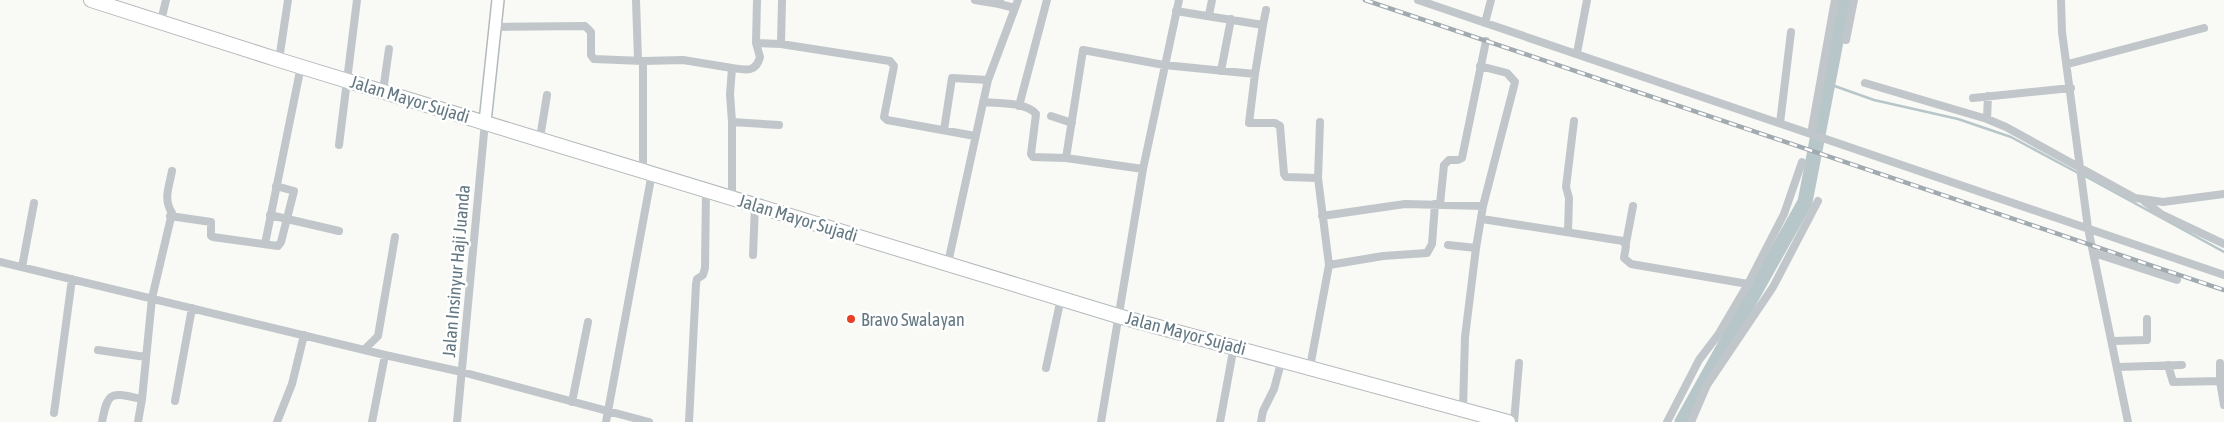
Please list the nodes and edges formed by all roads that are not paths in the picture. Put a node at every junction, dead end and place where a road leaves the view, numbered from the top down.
1 (92, 0) edge
2 (166, 0) edge
3 (288, 0) edge
4 (357, 0) edge
5 (498, 0) edge
6 (636, 0) edge
7 (757, 0) edge
8 (782, 0) edge
9 (975, 0) edge
10 (1047, 0) edge
11 (1179, 0) edge
12 (1212, 0) edge
13 (1418, 0) edge
14 (1491, 0) edge
15 (1587, 0) edge
16 (1835, 0) edge
17 (1854, 0) edge
18 (2061, 0) edge
19 (999, 2) edge
20 (1017, 4) edge
21 (1266, 10) dead end
22 (1176, 11) junction
23 (1209, 15) junction
24 (1231, 19) junction
25 (161, 21) junction
26 (1485, 23) junction
27 (1263, 25) junction
28 (496, 27) junction
29 (2204, 28) dead end
30 (1791, 32) dead end
31 (1846, 40) dead end
32 (1486, 41) dead end
33 (756, 43) junction
34 (781, 44) junction
35 (389, 49) dead end
36 (1577, 53) junction
37 (279, 60) junction
38 (641, 60) junction
39 (2068, 64) junction
40 (1164, 65) junction
41 (301, 66) junction
42 (1480, 66) junction
43 (732, 68) junction
44 (1220, 71) junction
45 (1255, 74) junction
46 (346, 80) junction
47 (988, 80) junction
48 (1865, 83) dead end
49 (2071, 88) junction
50 (382, 91) junction
51 (547, 95) dead end
52 (1988, 96) junction
53 (1973, 98) dead end
54 (983, 102) junction
55 (1019, 106) junction
56 (1051, 116) dead end
57 (1987, 119) junction
58 (1574, 121) dead end
59 (485, 122) junction
60 (732, 122) junction
61 (1320, 122) dead end
62 (1072, 123) junction
63 (1780, 123) junction
64 (779, 126) dead end
65 (944, 130) junction
66 (1812, 134) junction
67 (975, 136) junction
68 (540, 138) junction
69 (339, 144) dead end
70 (1066, 158) junction
71 (1802, 162) dead end
72 (1144, 169) junction
73 (172, 171) dead end
74 (648, 171) junction
75 (2081, 172) junction
76 (1318, 178) junction
77 (276, 186) junction
78 (706, 190) junction
79 (2224, 194) edge
80 (732, 198) junction
81 (1818, 201) dead end
82 (2144, 201) junction
83 (34, 203) dead end
84 (1437, 204) junction
85 (755, 205) junction
86 (1483, 206) junction
87 (1633, 206) dead end
88 (270, 215) junction
89 (170, 216) junction
90 (1322, 216) junction
91 (287, 219) junction
92 (1482, 219) junction
93 (2088, 228) junction
94 (339, 231) dead end
95 (1568, 231) junction
96 (395, 237) dead end
97 (1626, 243) junction
98 (265, 244) junction
99 (2224, 244) edge
100 (1448, 245) dead end
101 (1476, 248) junction
102 (2094, 253) junction
103 (753, 255) dead end
104 (0, 262) edge
105 (948, 264) junction
106 (1329, 265) junction
107 (22, 267) junction
108 (2224, 275) edge
109 (72, 279) junction
110 (2177, 280) dead end
111 (1748, 284) junction
112 (152, 298) junction
113 (1061, 298) junction
114 (192, 308) junction
115 (1118, 316) junction
116 (2147, 319) dead end
117 (588, 322) dead end
118 (304, 335) junction
119 (2113, 340) junction
120 (1234, 346) junction
121 (98, 350) dead end
122 (364, 350) junction
123 (386, 355) junction
124 (146, 357) junction
125 (1282, 359) junction
126 (1519, 363) dead end
127 (2220, 363) dead end
128 (2168, 365) junction
129 (2182, 365) dead end
130 (1310, 367) junction
131 (2118, 367) junction
132 (1046, 368) dead end
133 (462, 372) junction
134 (2222, 376) edge
135 (142, 399) junction
136 (175, 401) dead end
137 (572, 402) junction
138 (2224, 405) edge
139 (1463, 410) junction
140 (607, 411) junction
141 (54, 413) dead end
142 (102, 422) edge
143 (138, 422) edge
144 (278, 422) edge
145 (372, 422) edge
146 (457, 422) edge
147 (606, 422) edge
148 (649, 422) edge
149 (689, 422) edge
150 (1101, 422) edge
151 (1220, 422) edge
152 (1261, 422) edge
153 (1508, 422) edge
154 (1514, 422) edge
155 (1667, 422) edge
156 (1691, 422) edge
157 (2128, 422) edge

1 - 25 highway, Jalan Mayor Sujadi
2 - 25 street
3 - 37 street
4 - 46 street
5 - 28 main road
6 - 38 street
7 - 33 street
8 - 34 street
9 - 19 street
10 - 55 street
11 - 22 street
12 - 23 street
13 - 26 street
14 - 26 street
15 - 36 street
16 - 66 street
17 - 31 street
18 - 39 street
19 - 20 street
20 - 47 street
21 - 27 street
22 - 23 street
22 - 40 street
23 - 24 street
24 - 27 street
24 - 44 street
25 - 37 highway, Jalan Mayor Sujadi
26 - 36 street
27 - 45 street
28 - 38 street
28 - 59 main road
29 - 39 street
30 - 63 street
32 - 42 street
33 - 34 street
33 - 43 street
34 - 65 street
35 - 50 street
36 - 63 street
37 - 41 highway, Jalan Mayor Sujadi
38 - 43 street
38 - 74 street
39 - 49 street
40 - 44 street
40 - 62 street
40 - 72 street
41 - 46 highway, Jalan Mayor Sujadi
41 - 77 street
42 - 84 street
42 - 86 street
43 - 60 street
44 - 45 street
45 - 76 street
46 - 50 highway, Jalan Mayor Sujadi
46 - 69 street
47 - 54 street
47 - 65 street
48 - 57 street
49 - 52 street
49 - 75 street
50 - 59 highway, Jalan Mayor Sujadi
51 - 68 street
52 - 53 street
52 - 57 street
54 - 55 street
54 - 67 street
55 - 70 street
56 - 62 street
57 - 75 street
58 - 95 street
59 - 68 highway, Jalan Mayor Sujadi
59 - 133 street, Jalan Insinyur Haji Juanda
60 - 64 street
60 - 80 street
61 - 76 street
62 - 70 street
63 - 66 street
65 - 67 street
66 - 93 street
67 - 105 street
68 - 74 highway, Jalan Mayor Sujadi
70 - 72 street
71 - 111 street
72 - 115 street
73 - 89 street
74 - 78 highway, Jalan Mayor Sujadi
74 - 140 street
75 - 82 street
75 - 93 street
76 - 90 street
77 - 88 street
77 - 91 street
78 - 80 highway, Jalan Mayor Sujadi
78 - 149 street
79 - 82 street
80 - 85 highway, Jalan Mayor Sujadi
81 - 156 street
82 - 99 street
83 - 107 street
84 - 86 street
84 - 90 street
84 - 106 street
85 - 103 street
85 - 105 highway, Jalan Mayor Sujadi
86 - 92 street
87 - 97 street
88 - 91 street
88 - 98 street
89 - 98 street
89 - 112 street
90 - 106 street
91 - 94 street
91 - 98 street
92 - 95 street
92 - 101 street
93 - 102 street
93 - 108 street
95 - 97 street
96 - 122 street
97 - 111 street
100 - 101 street
101 - 139 street
102 - 110 street
102 - 119 street
104 - 107 street
105 - 113 highway, Jalan Mayor Sujadi
106 - 130 street
107 - 109 street
109 - 112 street
109 - 141 street
111 - 155 street
112 - 114 street
112 - 124 street
113 - 115 highway, Jalan Mayor Sujadi
113 - 132 street
114 - 118 street
114 - 136 street
115 - 120 highway, Jalan Mayor Sujadi
115 - 150 street
116 - 119 street
117 - 137 street
118 - 122 street
118 - 144 street
119 - 131 street
120 - 125 highway, Jalan Mayor Sujadi
120 - 151 street
121 - 124 street
122 - 123 street
123 - 133 street
123 - 145 street
124 - 135 street
125 - 130 highway, Jalan Mayor Sujadi
125 - 152 street
126 - 154 street
127 - 134 street
128 - 129 street
128 - 131 street
128 - 134 street
130 - 139 highway, Jalan Mayor Sujadi
131 - 157 street
133 - 137 street
133 - 146 street, Jalan Insinyur Haji Juanda
134 - 138 street
135 - 142 street
135 - 143 street
137 - 140 street
139 - 153 highway, Jalan Mayor Sujadi
140 - 147 street
140 - 148 street

